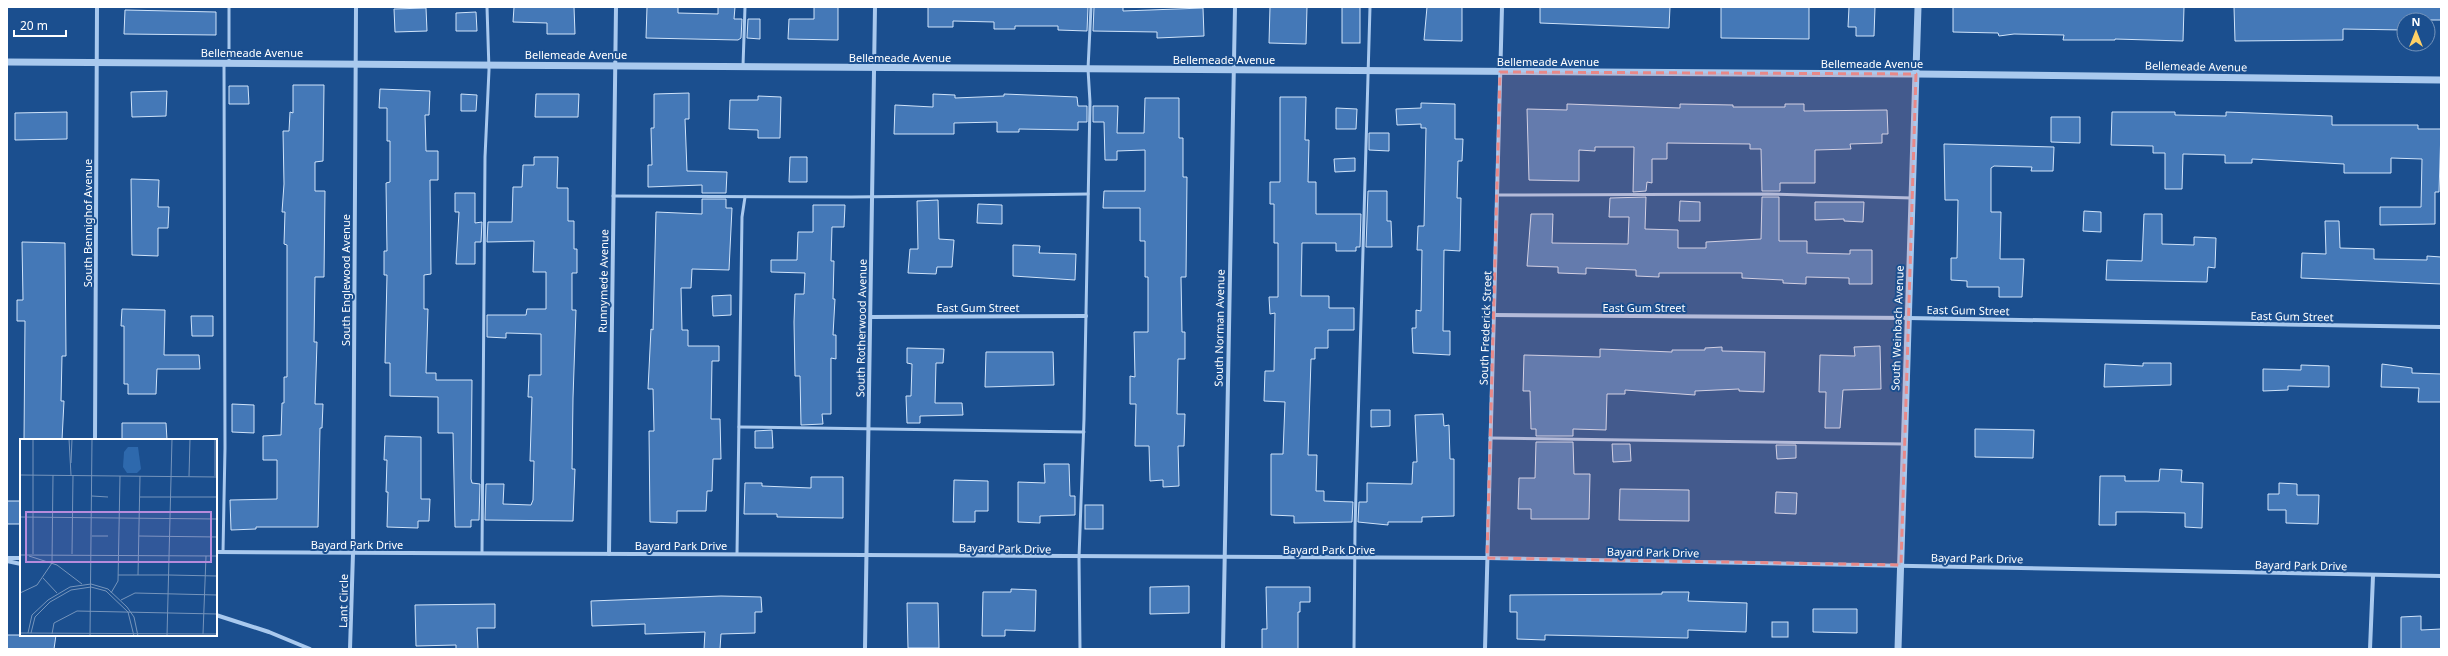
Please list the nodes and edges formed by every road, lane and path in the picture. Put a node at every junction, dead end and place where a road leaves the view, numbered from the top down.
1 (97, 7) edge
2 (229, 7) edge
3 (356, 7) edge
4 (487, 7) edge
5 (616, 7) edge
6 (745, 7) edge
7 (875, 7) edge
8 (1091, 7) edge
9 (1235, 7) edge
10 (1370, 7) edge
11 (1502, 7) edge
12 (1918, 7) edge
13 (7, 62) edge
14 (97, 62) junction
15 (227, 63) junction
16 (355, 64) junction
17 (487, 64) junction
18 (616, 65) junction
19 (743, 66) junction
20 (875, 68) junction
21 (1088, 69) junction
22 (1234, 70) junction
23 (1370, 71) junction
24 (1500, 72) junction
25 (1916, 74) junction
26 (2441, 80) edge
27 (1088, 194) junction
28 (1497, 195) junction
29 (613, 196) junction
30 (745, 197) junction
31 (873, 197) junction
32 (1912, 198) junction
33 (1494, 315) junction
34 (870, 316) junction
35 (1086, 316) junction
36 (1908, 318) junction
37 (2441, 327) edge
38 (739, 427) junction
39 (868, 428) junction
40 (1084, 432) junction
41 (1490, 438) junction
42 (95, 439) edge
43 (1904, 444) junction
44 (217, 552) edge
45 (223, 552) junction
46 (353, 553) junction
47 (482, 553) junction
48 (609, 554) junction
49 (737, 554) junction
50 (866, 555) junction
51 (20, 558) edge
52 (1079, 558) junction
53 (1225, 558) junction
54 (1487, 558) junction
55 (7, 559) edge
56 (1356, 559) junction
57 (20, 564) edge
58 (1901, 565) junction
59 (2373, 576) junction
60 (2441, 576) edge
61 (217, 615) edge
62 (310, 649) edge
63 (350, 649) edge
64 (865, 649) edge
65 (1080, 649) edge
66 (1223, 649) edge
67 (1354, 649) edge
68 (1485, 649) edge
69 (1898, 649) edge
70 (2370, 649) edge

1 - 14 street, South Bennighof Avenue
2 - 15 lane
3 - 16 street, South Englewood Avenue
4 - 17 lane
5 - 18 street, Runnymede Avenue
6 - 19 lane
7 - 20 street, South Rotherwood Avenue
8 - 21 lane
9 - 22 street, South Norman Avenue
10 - 23 lane
11 - 24 street, South Frederick Street
12 - 25 street, South Weinbach Avenue
13 - 14 street, Bellemeade Avenue
14 - 15 street, Bellemeade Avenue
14 - 42 street, South Bennighof Avenue
15 - 16 street, Bellemeade Avenue
15 - 45 lane
16 - 17 street, Bellemeade Avenue
16 - 46 street, South Englewood Avenue
17 - 18 street, Bellemeade Avenue
17 - 47 lane
18 - 19 street, Bellemeade Avenue
18 - 29 street, Runnymede Avenue
19 - 20 street, Bellemeade Avenue
20 - 21 street, Bellemeade Avenue
20 - 31 street, South Rotherwood Avenue
21 - 22 street, Bellemeade Avenue
21 - 27 lane
22 - 23 street, Bellemeade Avenue
22 - 53 street, South Norman Avenue
23 - 24 street, Bellemeade Avenue
23 - 56 lane
24 - 25 street, Bellemeade Avenue
24 - 28 street, South Frederick Street
25 - 26 street, Bellemeade Avenue
25 - 32 street, South Weinbach Avenue
27 - 31 lane
27 - 35 lane
28 - 32 lane
28 - 33 street, South Frederick Street
29 - 30 lane
29 - 48 street, Runnymede Avenue
30 - 31 lane
30 - 38 lane
31 - 34 street, South Rotherwood Avenue
32 - 36 street, South Weinbach Avenue
33 - 36 street, East Gum Street
33 - 41 street, South Frederick Street
34 - 35 street, East Gum Street
34 - 39 street, South Rotherwood Avenue
35 - 40 lane
36 - 37 street, East Gum Street
36 - 43 street, South Weinbach Avenue
38 - 39 lane
38 - 49 lane
39 - 40 lane
39 - 50 street, South Rotherwood Avenue
40 - 52 lane
41 - 43 lane
41 - 54 street, South Frederick Street
43 - 58 street, South Weinbach Avenue
44 - 45 street, Bayard Park Drive
45 - 46 street, Bayard Park Drive
46 - 47 street, Bayard Park Drive
46 - 63 street, Lant Circle
47 - 48 street, Bayard Park Drive
48 - 49 street, Bayard Park Drive
49 - 50 street, Bayard Park Drive
50 - 52 street, Bayard Park Drive
50 - 64 street, South Rotherwood Avenue
51 - 55 street
52 - 53 street, Bayard Park Drive
52 - 65 lane
53 - 56 street, Bayard Park Drive
53 - 66 street, South Norman Avenue
54 - 56 street, Bayard Park Drive
54 - 58 street, Bayard Park Drive
54 - 68 street, South Frederick Street
55 - 57 street
56 - 67 lane
58 - 59 street, Bayard Park Drive
58 - 69 street, South Weinbach Avenue
59 - 60 street, Bayard Park Drive
59 - 70 street
61 - 62 street

